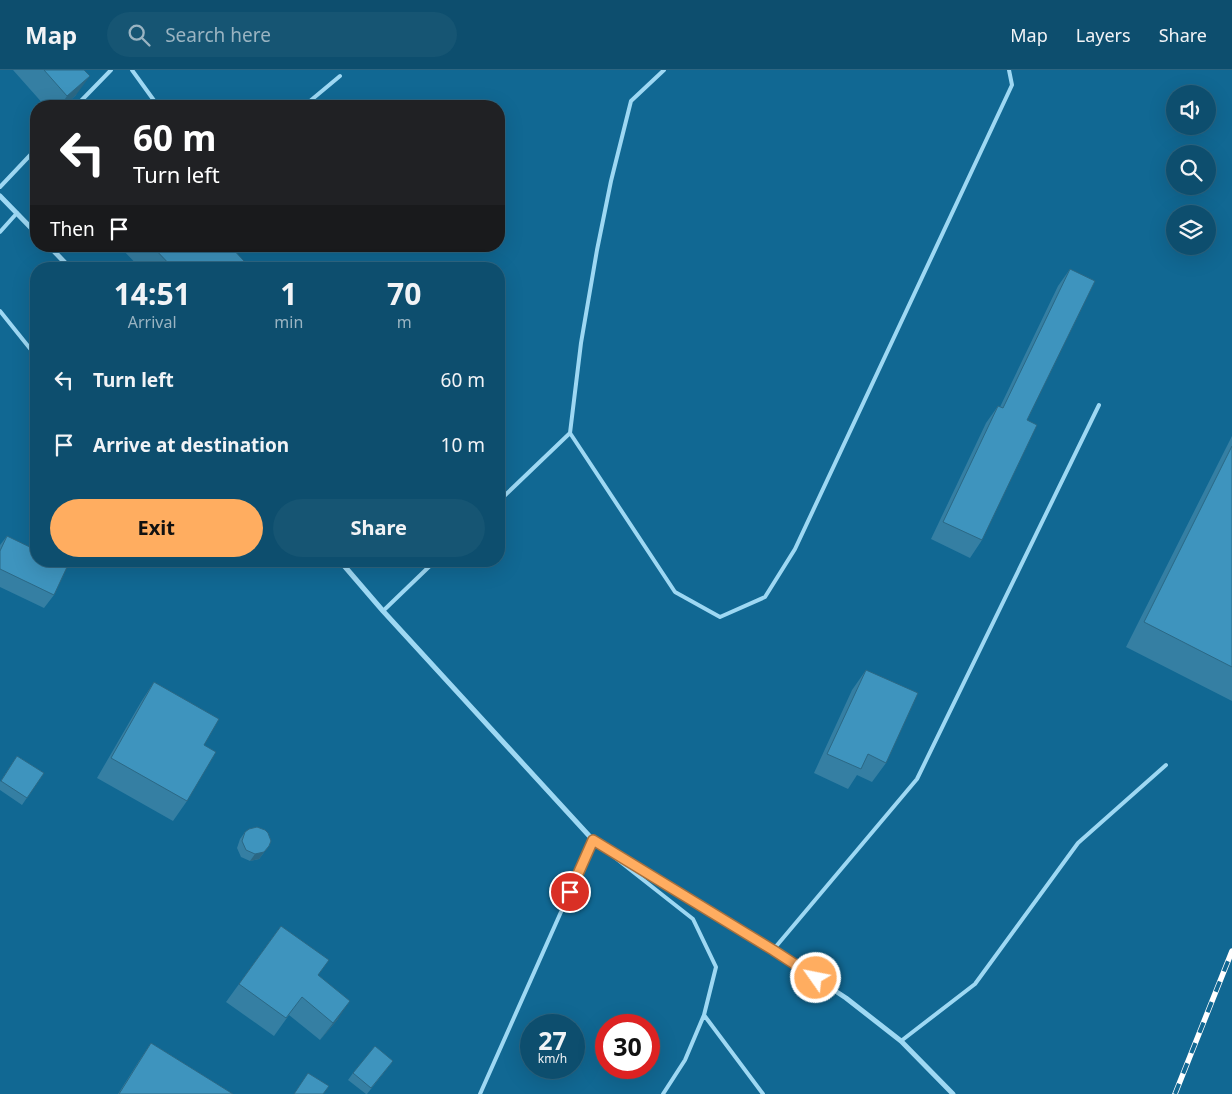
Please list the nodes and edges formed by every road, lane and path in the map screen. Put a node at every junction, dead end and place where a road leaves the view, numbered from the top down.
1 (110, 70) edge
2 (132, 70) edge
3 (664, 70) edge
4 (1010, 70) edge
5 (340, 76) dead end
6 (82, 100) edge
7 (154, 100) edge
8 (311, 100) edge
9 (30, 155) edge
10 (0, 187) edge
11 (0, 196) edge
12 (17, 213) junction
13 (30, 227) edge
14 (0, 232) edge
15 (55, 252) edge
16 (64, 262) edge
17 (0, 311) edge
18 (30, 348) edge
19 (1099, 405) dead end
20 (570, 433) junction
21 (505, 495) edge
22 (345, 567) edge
23 (429, 567) edge
24 (383, 611) junction
25 (1166, 765) dead end
26 (593, 840) junction
27 (773, 950) junction
28 (704, 1015) junction
29 (901, 1041) junction
30 (480, 1094) edge
31 (663, 1094) edge
32 (763, 1094) edge
33 (953, 1094) edge

1 - 6 lane
2 - 7 lane
3 - 20 lane
4 - 20 lane
5 - 8 lane
9 - 10 lane
11 - 12 street
12 - 13 street
12 - 14 lane
15 - 16 street
17 - 18 lane
19 - 27 lane
20 - 21 lane
22 - 24 street
23 - 24 lane
24 - 26 street
25 - 29 lane
26 - 27 street
26 - 28 lane
26 - 30 lane
27 - 29 street
28 - 31 lane
28 - 32 lane
29 - 33 street

